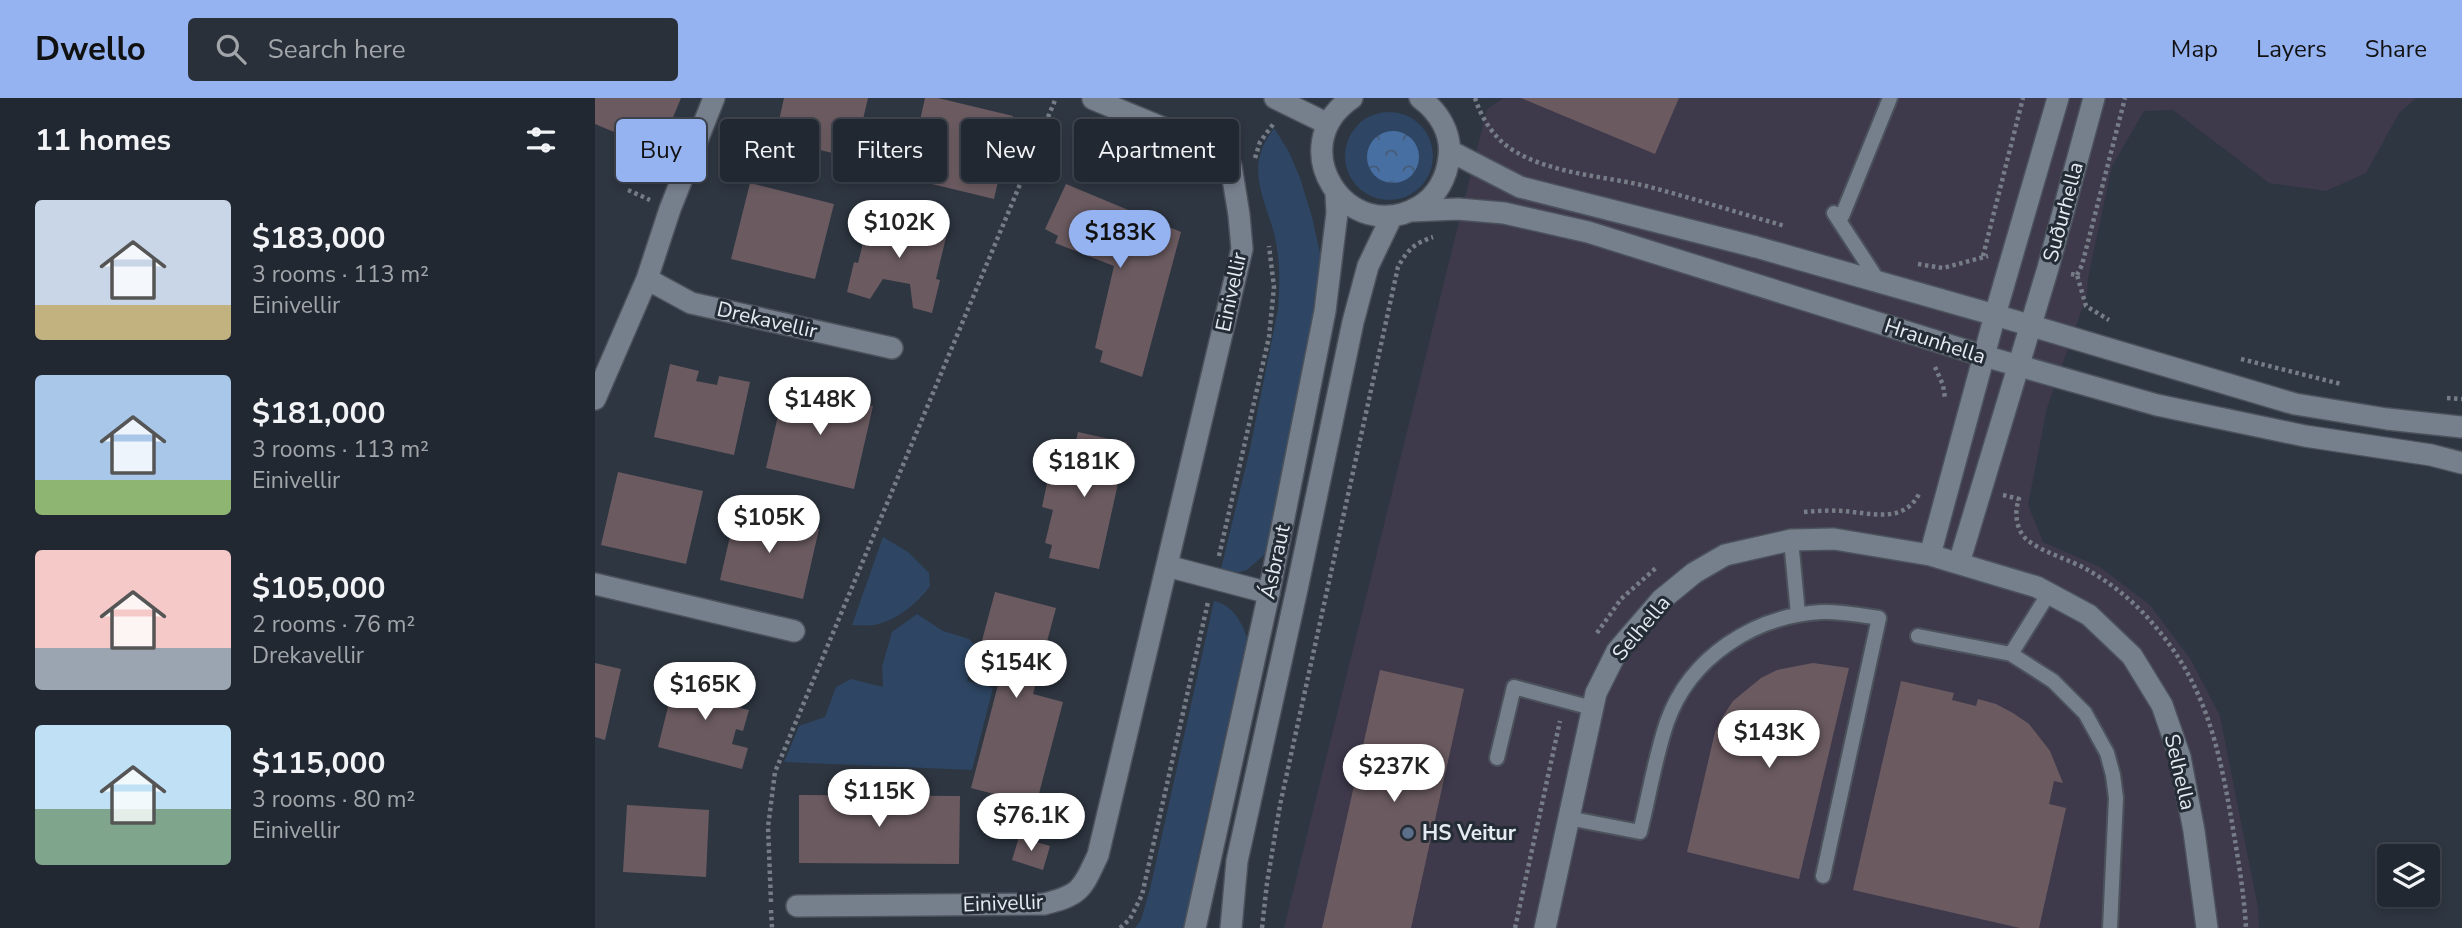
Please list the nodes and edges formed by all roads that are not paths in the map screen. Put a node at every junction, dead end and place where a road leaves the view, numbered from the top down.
1 (715, 98) edge
2 (1352, 98) edge
3 (1890, 98) edge
4 (2058, 98) edge
5 (2094, 98) edge
6 (1093, 99) edge
7 (1281, 100) edge
8 (1430, 102) edge
9 (1328, 124) junction
10 (1450, 151) junction
11 (1336, 193) junction
12 (1402, 214) junction
13 (647, 279) junction
14 (1879, 282) junction
15 (1995, 314) junction
16 (2031, 325) junction
17 (892, 348) dead end
18 (1984, 356) junction
19 (2018, 366) junction
20 (595, 398) edge
21 (2462, 427) edge
22 (2462, 463) edge
23 (1790, 540) junction
24 (1930, 555) junction
25 (1959, 563) junction
26 (1167, 566) junction
27 (595, 584) edge
28 (1269, 593) junction
29 (2049, 593) junction
30 (1798, 614) junction
31 (795, 631) dead end
32 (1918, 636) dead end
33 (2011, 654) junction
34 (1593, 708) junction
35 (1497, 758) dead end
36 (1569, 818) junction
37 (1823, 876) dead end
38 (797, 906) dead end
39 (1195, 928) edge
40 (1231, 928) edge
41 (1545, 928) edge
42 (2110, 928) edge
43 (2207, 928) edge

1 - 13 street
2 - 9 street
3 - 14 lane
4 - 15 street, Suðurhella
5 - 16 street, Suðurhella
6 - 26 street, Einivellir
7 - 9 street
8 - 10 street
9 - 11 street
10 - 12 street
10 - 14 street, Hraunhella
11 - 12 street, Hraunhella
11 - 28 street, Ásbraut
12 - 18 street, Hraunhella
12 - 40 street, Ásbraut
13 - 17 street, Drekavellir
13 - 20 street
14 - 15 street, Hraunhella
15 - 16 street, Hraunhella
15 - 18 street
16 - 19 street
16 - 21 street, Hraunhella
18 - 19 street, Hraunhella
18 - 24 street
19 - 22 street, Hraunhella
19 - 25 street
23 - 24 street, Selhella
23 - 30 lane
23 - 34 street, Selhella
24 - 25 street, Selhella
25 - 29 street, Selhella
26 - 28 street
26 - 38 street, Einivellir
27 - 31 street
28 - 39 street, Ásbraut
29 - 33 lane
29 - 43 street, Selhella
30 - 36 lane
30 - 37 lane
32 - 33 lane
33 - 42 lane
34 - 35 lane
34 - 36 street, Selhella
36 - 41 street, Selhella

